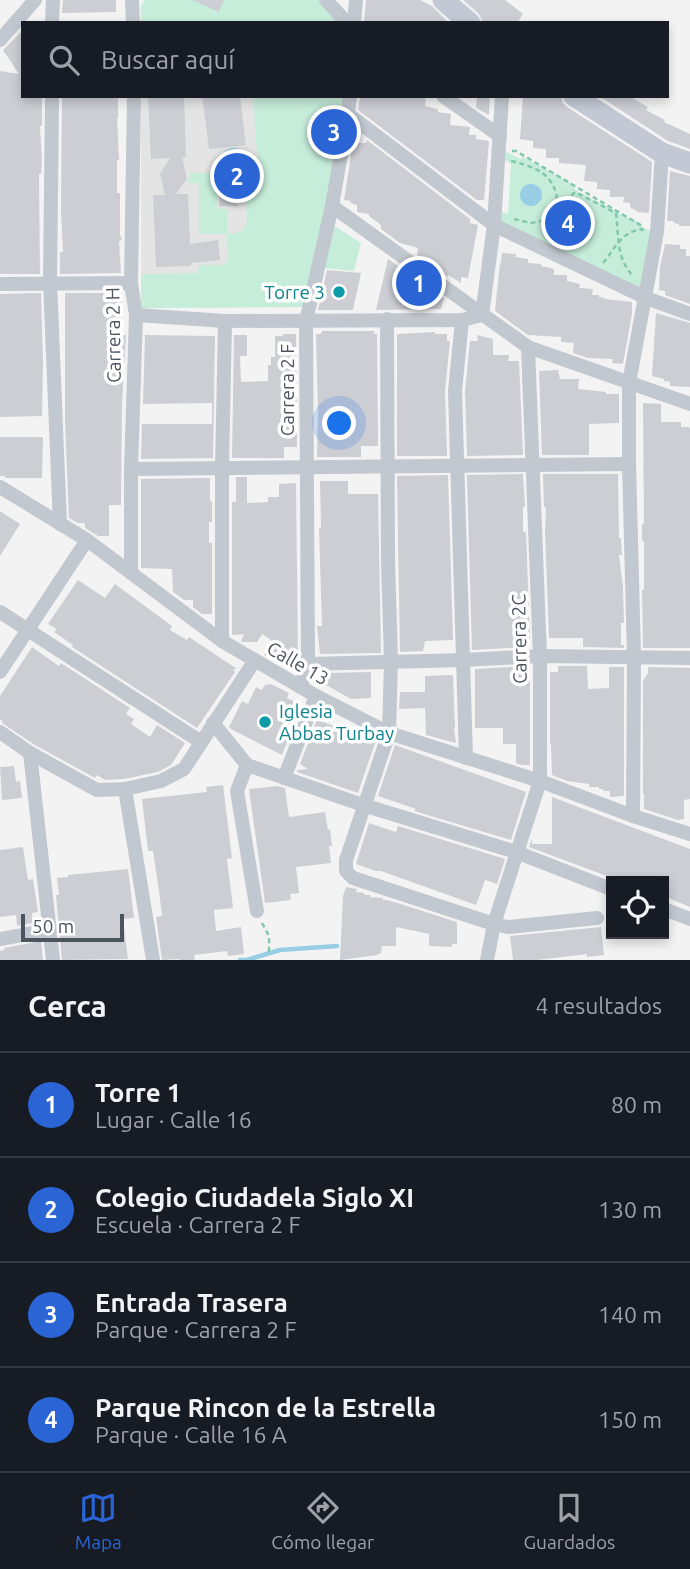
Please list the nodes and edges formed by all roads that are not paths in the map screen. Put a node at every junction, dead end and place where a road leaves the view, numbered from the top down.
1 (35, 0) edge
2 (53, 0) edge
3 (132, 0) edge
4 (326, 0) edge
5 (356, 0) edge
6 (443, 0) edge
7 (52, 21) edge
8 (133, 21) edge
9 (345, 21) edge
10 (354, 21) edge
11 (468, 21) edge
12 (0, 40) edge
13 (52, 98) edge
14 (134, 98) edge
15 (349, 98) edge
16 (446, 98) edge
17 (502, 98) edge
18 (577, 98) edge
19 (348, 114) junction
20 (500, 136) junction
21 (662, 153) junction
22 (690, 163) edge
23 (332, 206) junction
24 (495, 225) junction
25 (50, 282) junction
26 (131, 283) junction
27 (0, 284) edge
28 (646, 298) junction
29 (690, 314) edge
30 (136, 315) junction
31 (482, 315) junction
32 (387, 319) junction
33 (462, 320) junction
34 (225, 321) junction
35 (306, 321) junction
36 (528, 347) junction
37 (629, 383) junction
38 (690, 404) edge
39 (629, 464) junction
40 (388, 465) junction
41 (533, 465) junction
42 (458, 466) junction
43 (306, 467) junction
44 (222, 468) junction
45 (131, 469) junction
46 (0, 487) edge
47 (60, 524) junction
48 (87, 540) junction
49 (131, 573) junction
50 (0, 612) edge
51 (28, 630) junction
52 (222, 641) junction
53 (540, 656) junction
54 (634, 656) junction
55 (690, 658) edge
56 (255, 660) junction
57 (464, 660) junction
58 (391, 661) junction
59 (309, 664) junction
60 (0, 672) edge
61 (300, 687) junction
62 (316, 696) junction
63 (213, 723) junction
64 (0, 732) edge
65 (389, 733) junction
66 (201, 742) junction
67 (30, 753) junction
68 (466, 758) junction
69 (247, 765) junction
70 (284, 778) junction
71 (540, 781) junction
72 (125, 789) junction
73 (363, 805) junction
74 (634, 816) junction
75 (690, 834) edge
76 (516, 852) junction
77 (606, 887) edge
78 (669, 911) edge
79 (257, 912) road end
80 (597, 918) dead end
81 (690, 919) edge
82 (494, 924) junction
83 (49, 930) junction
84 (0, 939) edge
85 (53, 960) edge
86 (153, 960) edge
87 (487, 960) edge

1 - 12 street
2 - 7 street
3 - 8 street
4 - 9 street
5 - 10 street
6 - 11 main road
13 - 25 street
14 - 26 street, Carrera 2 H
15 - 19 street, Carrera 2 F
16 - 20 street
17 - 20 street
18 - 21 main road
19 - 23 street, Carrera 2 F
19 - 24 street
20 - 24 street
21 - 22 main road
21 - 28 street
23 - 31 street
23 - 35 street, Carrera 2 F
24 - 28 street
24 - 31 street
25 - 26 street
25 - 27 street
25 - 47 street
26 - 30 street, Carrera 2 H
28 - 29 street
28 - 37 street
30 - 34 street
30 - 45 street, Carrera 2 H
31 - 33 street
31 - 36 street
32 - 33 street
32 - 35 street
32 - 40 street
33 - 42 street
34 - 35 street
34 - 44 street
35 - 43 street, Carrera 2 F
36 - 37 street
36 - 41 street, Carrera 2C
37 - 38 street
37 - 39 street
39 - 41 street
39 - 54 street
40 - 42 street
40 - 43 street
40 - 58 street
41 - 42 street
41 - 53 street, Carrera 2C
42 - 57 street
43 - 44 street
43 - 59 street, Carrera 2 F
44 - 45 street
44 - 52 street
45 - 49 street, Carrera 2 H
46 - 47 street, Calle 13
47 - 48 street, Calle 13
48 - 49 street, Calle 13
48 - 51 street
49 - 52 street, Calle 13
50 - 51 street
51 - 60 street
51 - 66 street
52 - 56 street, Calle 13
53 - 54 street
53 - 57 street
53 - 71 street, Carrera 2C
54 - 55 street
54 - 74 street
56 - 61 street, Calle 13
56 - 63 street
57 - 58 street
57 - 68 street
58 - 59 street
58 - 65 street
59 - 61 street, Carrera 2 F
61 - 62 street, Calle 13
62 - 65 street, Calle 13
62 - 70 street
63 - 66 street
63 - 69 street
64 - 67 street
65 - 68 street, Calle 13
65 - 73 street
66 - 72 street
67 - 72 street
67 - 83 street
68 - 71 street, Calle 13
69 - 70 street
69 - 79 street
70 - 73 street
71 - 74 street, Calle 13
71 - 76 street, Carrera 2C
72 - 86 street
73 - 76 street
73 - 82 street
74 - 75 street, Calle 13
76 - 77 street
76 - 82 street, Carrera 2C
78 - 81 street
80 - 82 street
82 - 87 street, Carrera 2C
83 - 84 street
83 - 85 street

